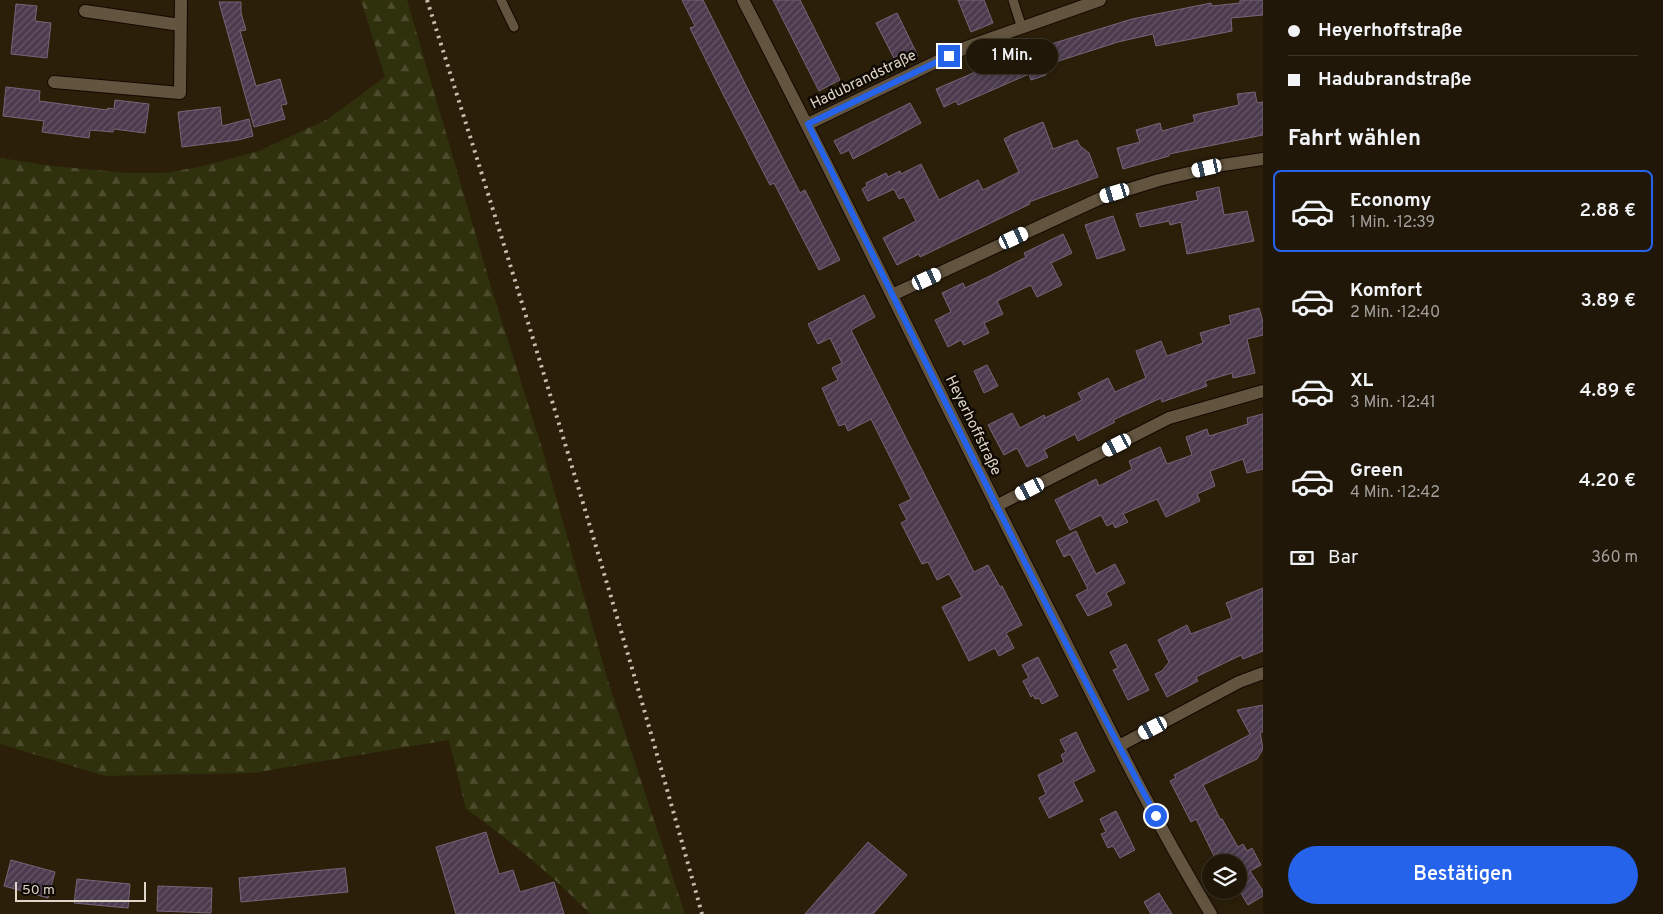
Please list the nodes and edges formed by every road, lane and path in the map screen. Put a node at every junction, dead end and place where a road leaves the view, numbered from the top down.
1 (180, 0) edge
2 (501, 0) edge
3 (743, 0) edge
4 (1013, 0) edge
5 (1100, 0) edge
6 (86, 11) dead end
7 (180, 25) junction
8 (514, 27) dead end
9 (1022, 28) junction
10 (54, 82) dead end
11 (808, 124) junction
12 (1263, 159) edge
13 (892, 295) junction
14 (1263, 390) edge
15 (996, 506) junction
16 (1263, 673) edge
17 (1118, 746) junction
18 (1211, 914) edge

1 - 7 street
2 - 8 lane
3 - 11 street, Heyerhoffstraße
4 - 9 lane
5 - 9 street, Hadubrandstraße
6 - 7 street
7 - 10 street
9 - 11 street, Hadubrandstraße
11 - 13 street, Heyerhoffstraße
12 - 13 street
13 - 15 street, Heyerhoffstraße
14 - 15 street
15 - 17 street, Heyerhoffstraße
16 - 17 street
17 - 18 street, Heyerhoffstraße

